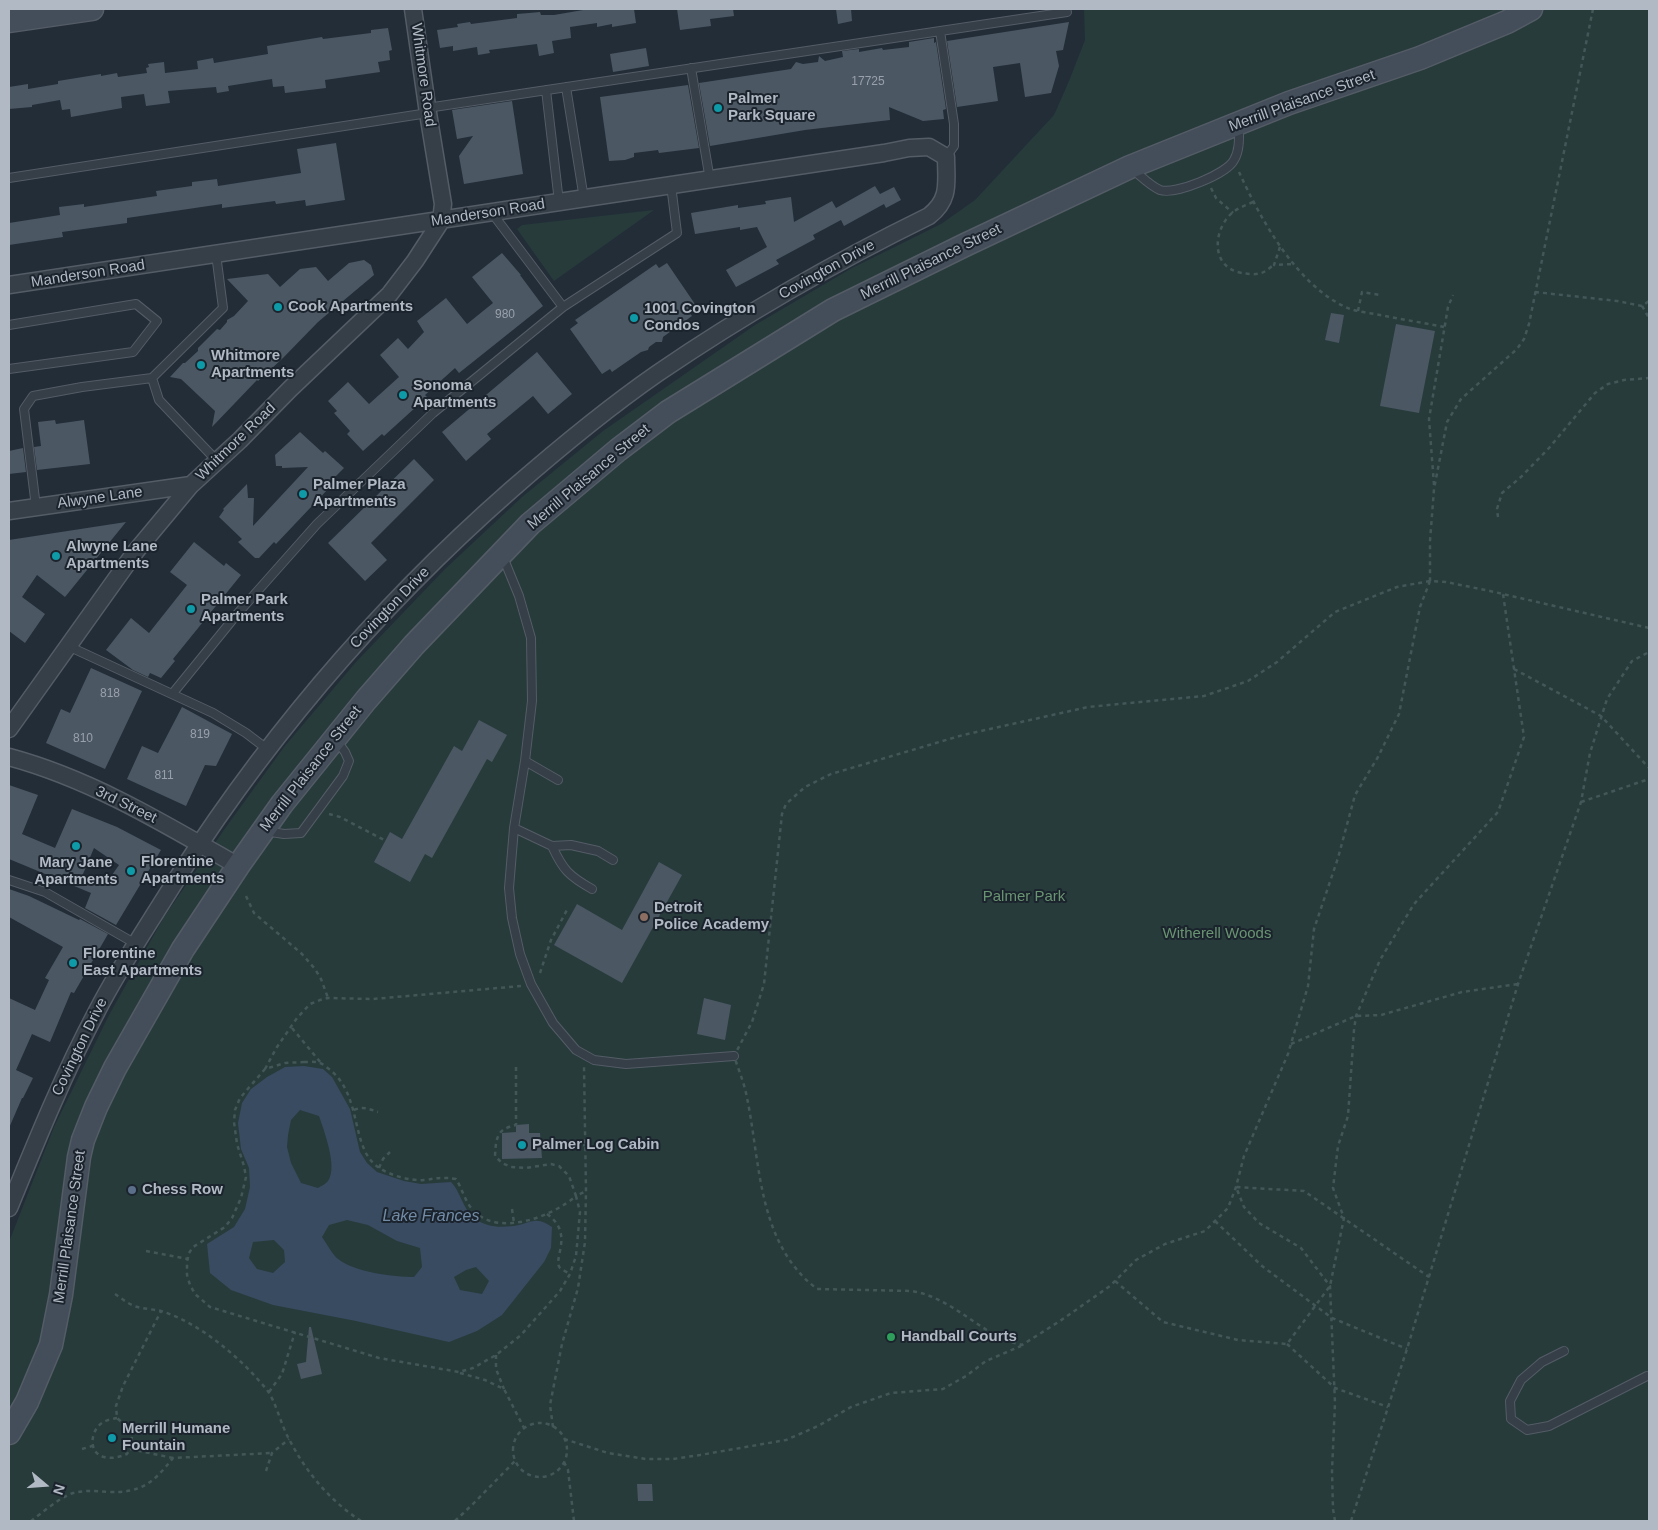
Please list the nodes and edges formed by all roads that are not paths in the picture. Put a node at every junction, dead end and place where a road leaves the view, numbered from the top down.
1 (92, 9) edge
2 (414, 9) edge
3 (1531, 9) edge
4 (1067, 12) dead end
5 (9, 21) edge
6 (940, 32) junction
7 (691, 68) junction
8 (566, 87) junction
9 (546, 90) junction
10 (428, 110) junction
11 (1239, 122) junction
12 (946, 157) junction
13 (1130, 167) junction
14 (9, 178) edge
15 (710, 180) junction
16 (672, 185) junction
17 (584, 198) junction
18 (559, 202) junction
19 (492, 213) junction
20 (441, 221) junction
21 (216, 254) junction
22 (9, 285) edge
23 (563, 307) junction
24 (9, 325) edge
25 (9, 369) edge
26 (152, 378) junction
27 (217, 461) junction
28 (191, 485) junction
29 (36, 507) junction
30 (9, 511) edge
31 (502, 554) junction
32 (68, 646) junction
33 (173, 693) junction
34 (9, 729) edge
35 (334, 738) junction
36 (267, 749) junction
37 (9, 757) edge
38 (525, 762) junction
39 (558, 780) dead end
40 (514, 828) junction
41 (263, 830) junction
42 (198, 843) junction
43 (552, 846) junction
44 (613, 860) dead end
45 (238, 866) junction
46 (9, 880) edge
47 (592, 889) dead end
48 (136, 944) junction
49 (734, 1056) road end
50 (9, 1208) edge
51 (1564, 1352) dead end
52 (1647, 1376) dead end
53 (9, 1432) edge

1 - 5 street
2 - 10 street, Whitmore Road
3 - 11 street, Merrill Plaisance Street
4 - 6 lane
6 - 7 lane
6 - 12 lane
7 - 8 lane
7 - 15 lane
8 - 9 lane
8 - 17 lane
9 - 10 lane
9 - 18 lane
10 - 14 lane
10 - 20 street, Whitmore Road
11 - 13 street, Merrill Plaisance Street
11 - 13 lane
12 - 15 street, Manderson Road
12 - 36 street, Covington Drive
13 - 31 street, Merrill Plaisance Street
15 - 16 street, Manderson Road
16 - 17 street, Manderson Road
16 - 23 lane
17 - 18 street, Manderson Road
18 - 19 street, Manderson Road
19 - 20 street, Manderson Road
19 - 23 lane
20 - 21 street, Manderson Road
20 - 27 street, Whitmore Road
21 - 22 street, Manderson Road
21 - 26 lane
23 - 33 lane
24 - 25 lane
26 - 27 lane
26 - 29 lane
27 - 28 street, Whitmore Road
28 - 29 street, Alwyne Lane
28 - 32 street, Whitmore Road
29 - 30 street, Alwyne Lane
31 - 35 street, Merrill Plaisance Street
31 - 38 lane
32 - 33 lane
32 - 34 street, Whitmore Road
33 - 36 lane
35 - 41 street, Merrill Plaisance Street
35 - 41 lane
36 - 42 street, Covington Drive
37 - 42 street, 3rd Street
38 - 39 lane
38 - 40 lane
40 - 43 lane
40 - 49 lane
41 - 45 street, Merrill Plaisance Street
42 - 45 street, 3rd Street
42 - 48 street, Covington Drive
43 - 44 lane
43 - 47 lane
45 - 53 street, Merrill Plaisance Street
46 - 48 lane
48 - 50 street, Covington Drive
51 - 52 lane

